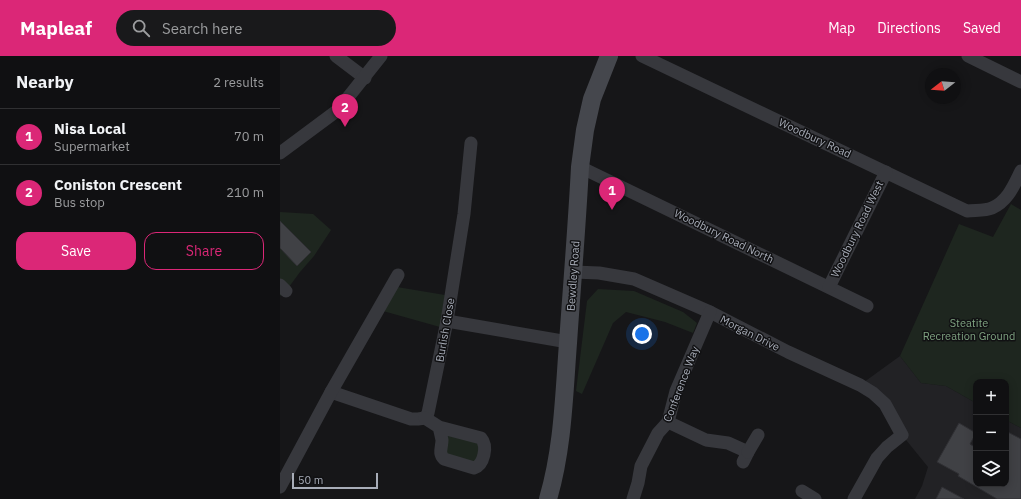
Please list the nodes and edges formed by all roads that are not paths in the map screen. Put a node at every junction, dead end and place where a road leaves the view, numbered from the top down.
1 (336, 56) edge
2 (380, 56) edge
3 (609, 56) edge
4 (642, 56) edge
5 (968, 56) edge
6 (365, 78) junction
7 (1021, 82) edge
8 (470, 143) dead end
9 (280, 153) edge
10 (580, 166) junction
11 (1021, 171) edge
12 (886, 172) junction
13 (574, 272) junction
14 (398, 275) dead end
15 (829, 286) junction
16 (867, 306) dead end
17 (710, 312) junction
18 (447, 321) junction
19 (568, 342) junction
20 (331, 392) junction
21 (425, 418) junction
22 (668, 422) junction
23 (439, 427) junction
24 (455, 431) junction
25 (758, 434) dead end
26 (442, 443) junction
27 (280, 487) edge
28 (802, 491) dead end
29 (548, 499) edge
30 (633, 499) edge
31 (815, 499) edge
32 (854, 499) edge

1 - 6 street
2 - 6 street
3 - 10 main road, Bewdley Road
4 - 12 street, Woodbury Road
5 - 7 street
6 - 9 street
8 - 18 street, Burlish Close
10 - 13 main road, Bewdley Road
10 - 15 street, Woodbury Road North
11 - 12 street, Woodbury Road
12 - 15 street, Woodbury Road West
13 - 17 street, Morgan Drive
13 - 19 main road, Bewdley Road
14 - 20 street
15 - 16 street, Woodbury Road North
17 - 22 street, Conference Way
17 - 32 street, Morgan Drive
18 - 19 street
18 - 21 street, Burlish Close
19 - 29 main road, Bewdley Road
20 - 21 street
20 - 27 street
21 - 23 street
22 - 25 street
22 - 30 street, Conference Way
23 - 24 street
23 - 26 street
24 - 26 street
24 - 26 street
28 - 31 street

